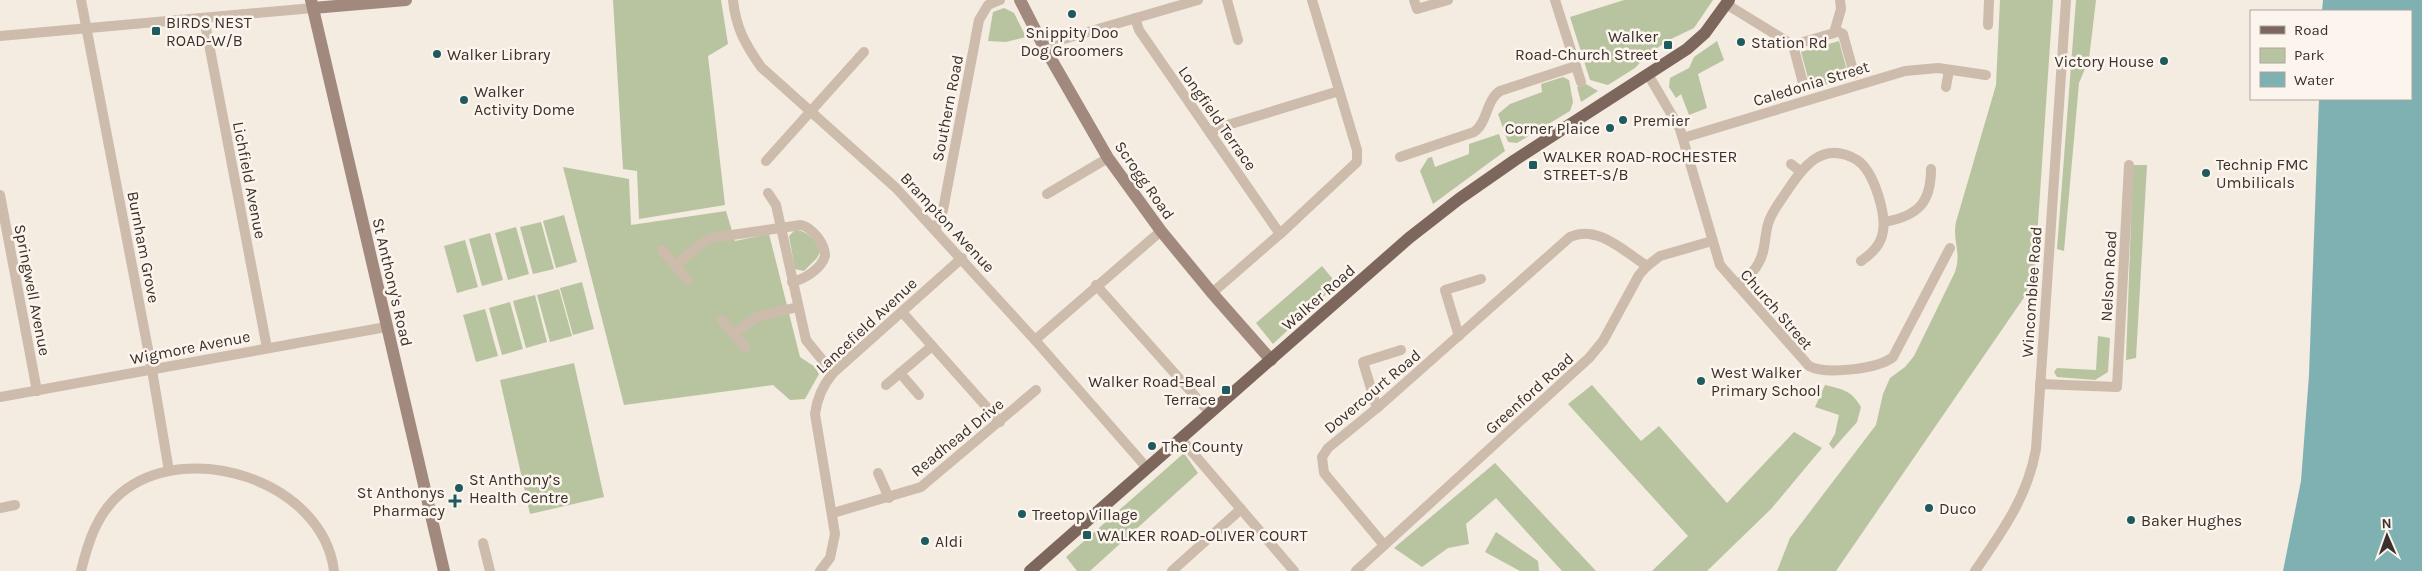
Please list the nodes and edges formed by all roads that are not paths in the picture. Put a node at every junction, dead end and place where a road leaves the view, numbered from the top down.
1 (81, 0) edge
2 (406, 0) edge
3 (733, 0) edge
4 (1000, 0) edge
5 (1020, 0) edge
6 (1198, 0) edge
7 (1227, 0) edge
8 (1312, 0) edge
9 (1414, 0) edge
10 (1448, 0) edge
11 (1555, 0) edge
12 (1840, 0) edge
13 (1989, 0) edge
14 (2066, 0) edge
15 (1728, 2) edge
16 (312, 4) edge
17 (204, 18) junction
18 (1135, 18) junction
19 (1988, 25) dead end
20 (87, 29) junction
21 (1835, 32) junction
22 (0, 36) edge
23 (1238, 40) dead end
24 (1043, 45) junction
25 (1793, 45) junction
26 (864, 52) dead end
27 (1576, 66) junction
28 (1949, 70) junction
29 (1854, 74) dead end
30 (1649, 76) junction
31 (1986, 76) dead end
32 (1581, 82) dead end
33 (1804, 87) dead end
34 (1946, 87) dead end
35 (1339, 91) junction
36 (809, 111) junction
37 (1210, 133) junction
38 (1683, 138) junction
39 (1400, 157) dead end
40 (1108, 158) junction
41 (766, 161) dead end
42 (1791, 164) dead end
43 (2129, 165) dead end
44 (1931, 169) dead end
45 (1800, 171) junction
46 (768, 193) dead end
47 (1047, 194) dead end
48 (0, 195) edge
49 (1884, 222) junction
50 (780, 227) junction
51 (935, 230) junction
52 (1161, 231) junction
53 (1280, 234) junction
54 (1712, 241) junction
55 (1950, 248) dead end
56 (662, 250) dead end
57 (962, 258) junction
58 (1860, 262) dead end
59 (675, 266) junction
60 (1647, 266) junction
61 (1481, 279) dead end
62 (687, 280) dead end
63 (792, 282) junction
64 (1096, 285) junction
65 (1737, 285) junction
66 (1212, 294) junction
67 (798, 307) junction
68 (902, 312) junction
69 (722, 320) dead end
70 (386, 327) junction
71 (734, 334) junction
72 (1459, 336) junction
73 (1035, 340) junction
74 (932, 346) junction
75 (745, 347) dead end
76 (267, 348) junction
77 (1401, 350) dead end
78 (1271, 360) junction
79 (152, 370) junction
80 (833, 373) junction
81 (900, 373) junction
82 (2040, 384) junction
83 (886, 385) dead end
84 (1036, 390) dead end
85 (37, 391) junction
86 (919, 395) dead end
87 (0, 397) edge
88 (1377, 408) junction
89 (1210, 413) junction
90 (1000, 422) junction
91 (1180, 439) junction
92 (1147, 468) junction
93 (169, 471) junction
94 (878, 473) dead end
95 (889, 498) junction
96 (15, 505) dead end
97 (0, 508) edge
98 (1241, 510) junction
99 (833, 513) junction
100 (483, 543) dead end
101 (1384, 545) junction
102 (1174, 570) edge
103 (81, 571) edge
104 (334, 571) edge
105 (444, 571) edge
106 (490, 571) edge
107 (820, 571) edge
108 (1030, 571) edge
109 (1294, 571) edge
110 (1356, 571) edge
111 (1975, 571) edge

1 - 20 street, Burnham Grove
2 - 16 street
3 - 36 street, Brampton Avenue
4 - 51 street, Southern Road
5 - 24 street, Scrogg Road
6 - 18 street
7 - 23 street
8 - 35 street
9 - 10 street
11 - 27 street
12 - 21 street
13 - 19 street
14 - 82 street, Wincomblee Road
15 - 25 street
15 - 30 main road, Walker Road
16 - 17 street
16 - 70 street, St Anthony's Road
17 - 20 street
17 - 76 street, Lichfield Avenue
18 - 24 street
18 - 37 street, Longfield Terrace
20 - 22 street
20 - 79 street, Burnham Grove
21 - 25 street
21 - 29 street
24 - 40 street, Scrogg Road
25 - 33 street
26 - 36 street
27 - 32 street
27 - 39 street
28 - 31 street, Caledonia Street
28 - 34 street
28 - 38 street, Caledonia Street
30 - 38 street, Church Street
30 - 78 main road, Walker Road
35 - 37 street
35 - 53 street
36 - 41 street
36 - 51 street, Brampton Avenue
37 - 53 street, Longfield Terrace
38 - 54 street, Church Street
40 - 47 street
40 - 52 street, Scrogg Road
42 - 45 street
43 - 82 street, Nelson Road
44 - 49 street
45 - 49 street
45 - 65 street
46 - 50 street
48 - 85 street, Springwell Avenue
49 - 58 street
50 - 59 street
50 - 63 street
50 - 63 street
51 - 57 street, Brampton Avenue
52 - 64 street
52 - 66 street, Scrogg Road
53 - 66 street
54 - 60 street, Greenford Road
54 - 65 street, Church Street
55 - 65 street, Church Street
56 - 59 street
57 - 68 street, Lancefield Avenue
57 - 73 street, Brampton Avenue
59 - 62 street
60 - 72 street, Dovercourt Road
60 - 101 street, Greenford Road
61 - 72 street
63 - 67 street
64 - 73 street
64 - 89 street
66 - 78 street, Scrogg Road
67 - 71 street
67 - 80 street
68 - 74 street
68 - 80 street, Lancefield Avenue
69 - 71 street
70 - 76 street, Wigmore Avenue
70 - 105 street, St Anthony's Road
71 - 75 street
72 - 88 street, Dovercourt Road
73 - 92 street, Brampton Avenue
74 - 81 street
74 - 90 street
76 - 79 street, Wigmore Avenue
77 - 88 street
78 - 89 main road, Walker Road
79 - 85 street, Wigmore Avenue
79 - 93 street, Burnham Grove
80 - 99 street, Lancefield Avenue
81 - 83 street
81 - 86 street
82 - 111 street, Wincomblee Road
84 - 90 street, Readhead Drive
85 - 87 street, Wigmore Avenue
88 - 101 street, Dovercourt Road
89 - 91 main road, Walker Road
90 - 95 street, Readhead Drive
91 - 92 main road, Walker Road
91 - 98 street
92 - 108 main road, Walker Road
93 - 103 street
93 - 104 street
94 - 95 street
95 - 99 street, Readhead Drive
96 - 97 street
98 - 102 street
98 - 109 street
99 - 107 street, Lancefield Avenue
100 - 106 street
101 - 110 street, Greenford Road

